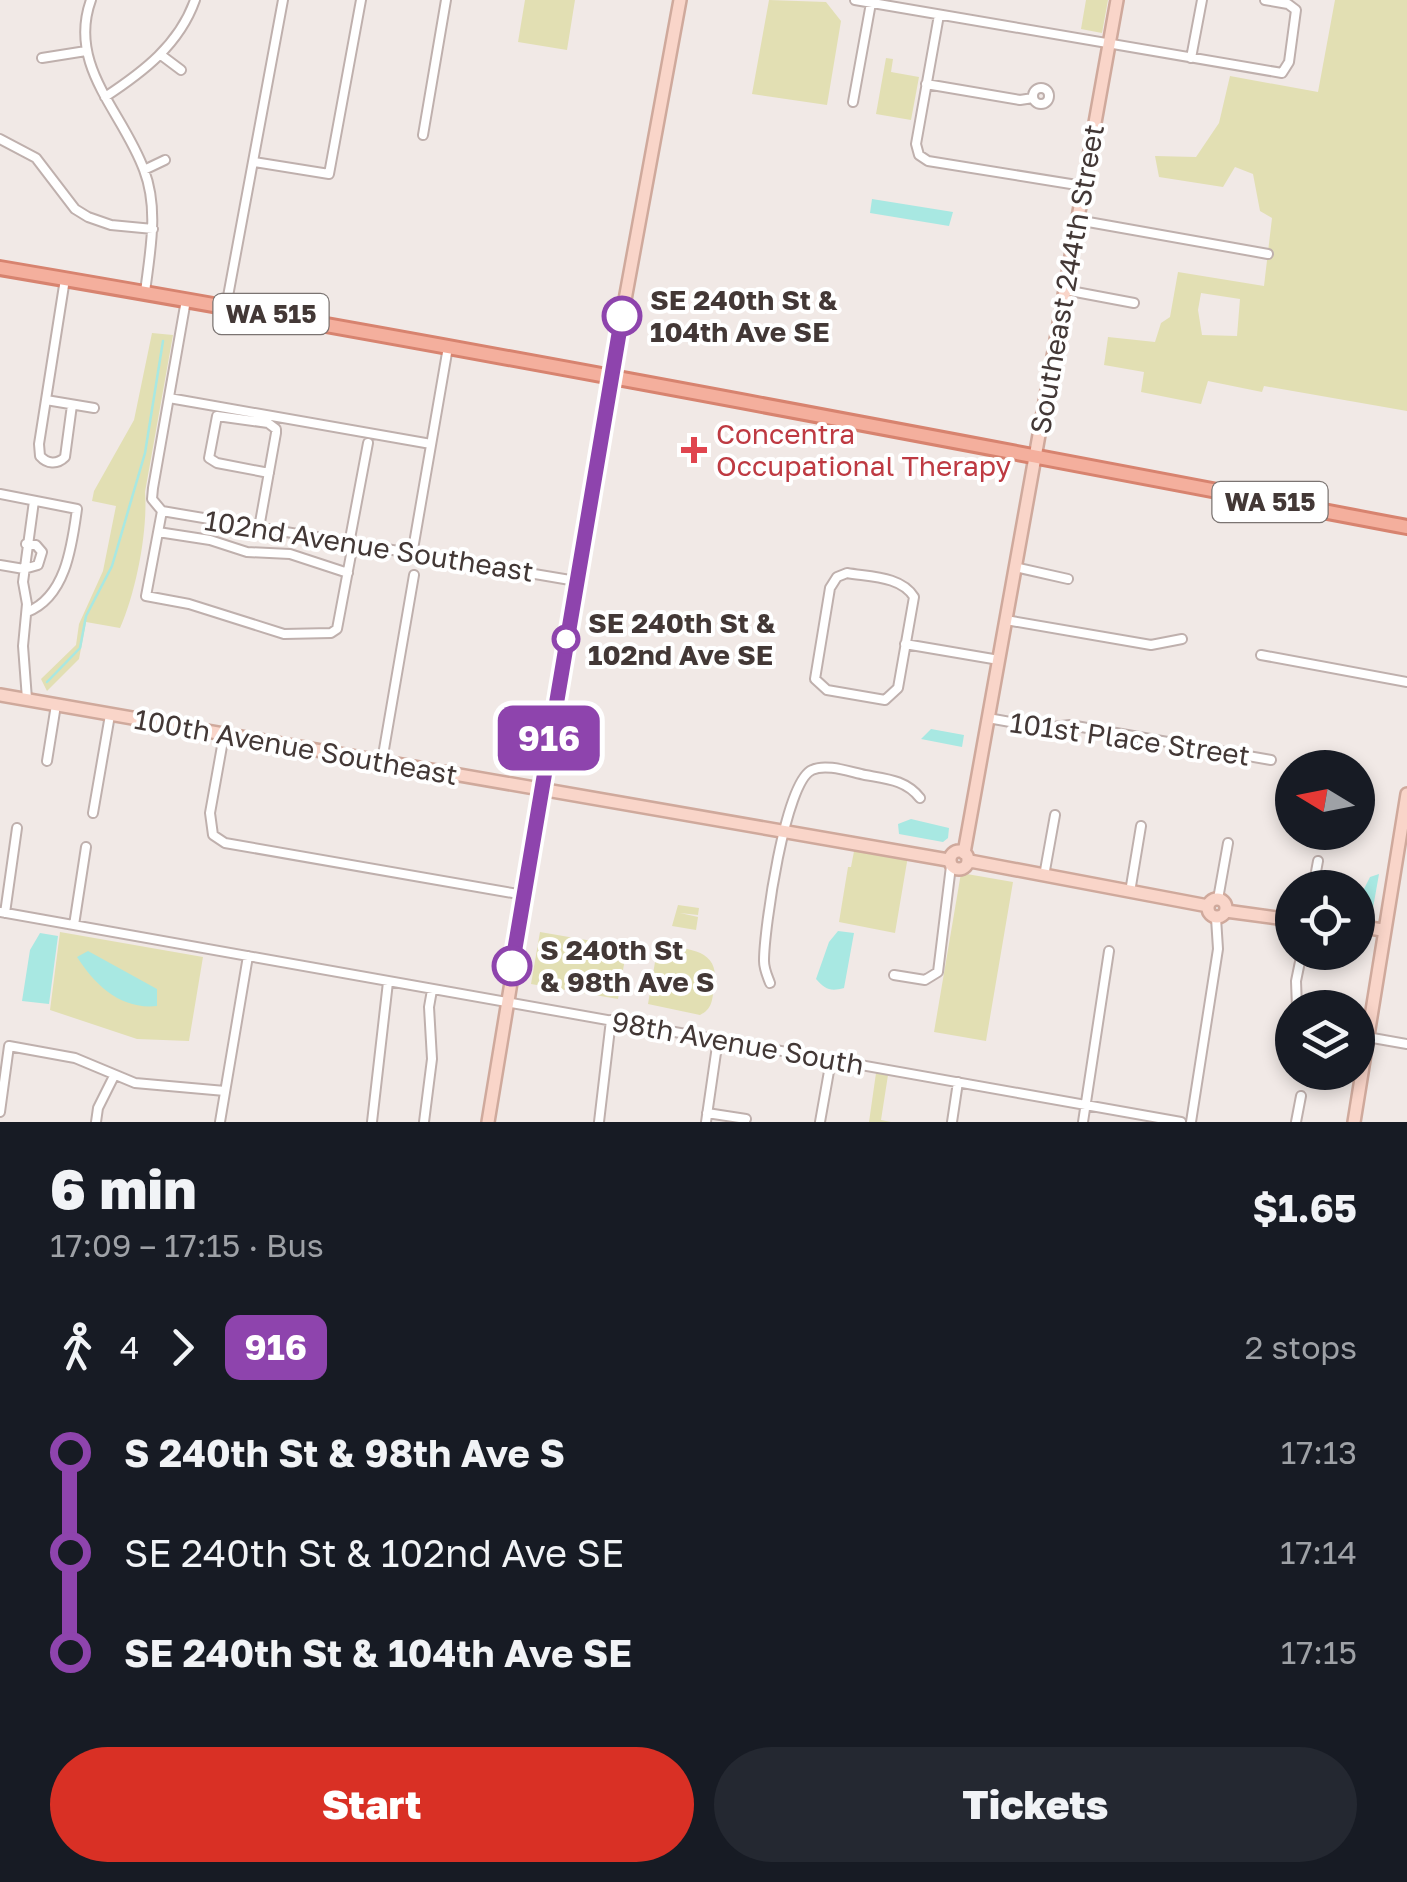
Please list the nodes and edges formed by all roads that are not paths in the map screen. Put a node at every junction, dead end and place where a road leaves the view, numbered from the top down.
1 (92, 0) edge
2 (195, 0) edge
3 (283, 0) edge
4 (361, 0) edge
5 (446, 0) edge
6 (680, 0) edge
7 (856, 0) edge
8 (1117, 0) edge
9 (1202, 0) edge
10 (1265, 0) edge
11 (871, 3) junction
12 (939, 15) junction
13 (1109, 44) junction
14 (86, 51) junction
15 (162, 55) junction
16 (42, 58) dead end
17 (1191, 58) junction
18 (181, 70) dead end
19 (926, 84) junction
20 (105, 97) junction
21 (1033, 98) dead end
22 (853, 102) dead end
23 (423, 135) dead end
24 (0, 140) edge
25 (166, 160) dead end
26 (254, 162) junction
27 (144, 170) junction
28 (1084, 186) junction
29 (72, 205) junction
30 (63, 215) dead end
31 (1078, 220) junction
32 (153, 229) junction
33 (1268, 254) dead end
34 (0, 268) edge
35 (65, 278) junction
36 (1065, 290) junction
37 (146, 292) junction
38 (186, 300) junction
39 (1134, 303) dead end
40 (226, 307) junction
41 (448, 346) junction
42 (610, 376) junction
43 (169, 398) junction
44 (46, 400) junction
45 (72, 405) junction
46 (94, 408) dead end
47 (368, 443) dead end
48 (432, 444) junction
49 (1035, 458) junction
50 (269, 473) junction
51 (0, 494) edge
52 (34, 501) junction
53 (162, 511) junction
54 (1407, 527) edge
55 (259, 528) junction
56 (158, 532) junction
57 (26, 544) junction
58 (351, 544) junction
59 (25, 558) junction
60 (415, 563) junction
61 (0, 565) edge
62 (11, 567) junction
63 (1015, 567) junction
64 (24, 570) junction
65 (348, 572) junction
66 (1068, 579) dead end
67 (576, 581) junction
68 (27, 612) junction
69 (1006, 620) junction
70 (1182, 640) dead end
71 (906, 644) junction
72 (1260, 655) dead end
73 (999, 660) junction
74 (1407, 682) edge
75 (0, 694) edge
76 (27, 700) junction
77 (56, 705) junction
78 (110, 715) junction
79 (988, 718) junction
80 (224, 735) junction
81 (1270, 760) dead end
82 (47, 761) dead end
83 (382, 761) junction
84 (540, 790) junction
85 (1407, 794) edge
86 (920, 798) dead end
87 (93, 812) dead end
88 (1055, 815) dead end
89 (1141, 826) dead end
90 (17, 828) dead end
91 (783, 832) junction
92 (1228, 844) dead end
93 (86, 847) dead end
94 (967, 857) junction
95 (1318, 861) dead end
96 (950, 863) junction
97 (1316, 870) edge
98 (1044, 876) junction
99 (1130, 892) junction
100 (524, 895) junction
101 (1217, 908) junction
102 (2, 912) edge
103 (1275, 917) edge
104 (74, 925) junction
105 (1375, 929) edge
106 (1382, 930) junction
107 (1109, 951) dead end
108 (248, 956) junction
109 (894, 975) dead end
110 (388, 982) junction
111 (770, 983) dead end
112 (432, 990) junction
113 (1374, 990) edge
114 (506, 1002) junction
115 (611, 1020) junction
116 (1375, 1038) edge
117 (718, 1040) junction
118 (1407, 1044) edge
119 (831, 1060) junction
120 (114, 1076) junction
121 (958, 1082) junction
122 (1359, 1090) edge
123 (225, 1091) junction
124 (1301, 1096) dead end
125 (1086, 1105) junction
126 (0, 1112) edge
127 (706, 1117) edge
128 (746, 1119) dead end
129 (96, 1122) edge
130 (220, 1122) edge
131 (372, 1122) edge
132 (424, 1122) edge
133 (488, 1122) edge
134 (599, 1122) edge
135 (820, 1122) edge
136 (952, 1122) edge
137 (1083, 1122) edge
138 (1181, 1122) edge
139 (1192, 1122) edge
140 (1296, 1122) edge
141 (1354, 1122) edge

1 - 14 street
2 - 15 street
3 - 26 street
4 - 26 street
5 - 23 street
6 - 42 street
7 - 11 street
8 - 13 street, Southeast 244th Street
9 - 17 street
10 - 17 street
11 - 12 street
11 - 22 street
12 - 13 street
12 - 19 street
13 - 17 street
13 - 28 street, Southeast 244th Street
14 - 16 street
14 - 20 street
15 - 18 street
15 - 20 street
19 - 21 street
19 - 28 street
20 - 27 street
24 - 29 street
25 - 27 street
26 - 40 street
27 - 32 street
28 - 31 street, Southeast 244th Street
29 - 30 street
29 - 32 street
31 - 33 street
31 - 36 street, Southeast 244th Street
32 - 37 street
34 - 35 main road, WA 515
35 - 37 main road, WA 515
35 - 44 street
36 - 39 street
36 - 49 street, Southeast 244th Street
37 - 38 main road, WA 515
38 - 40 main road, WA 515
38 - 43 street
40 - 41 main road, WA 515
41 - 42 main road, WA 515
41 - 48 street
42 - 49 main road, WA 515
42 - 67 street
43 - 48 street
43 - 53 street
44 - 45 street
44 - 45 street
45 - 46 street
47 - 58 street
48 - 60 street
49 - 54 main road, WA 515
49 - 63 street, Southeast 244th Street
50 - 50 street
50 - 55 street
51 - 52 street
52 - 57 street
52 - 68 street
53 - 55 street, 102nd Avenue Southeast
53 - 56 street
55 - 58 street, 102nd Avenue Southeast
56 - 65 street
56 - 65 street
57 - 59 street
57 - 64 street
58 - 60 street, 102nd Avenue Southeast
58 - 65 street
59 - 62 street
59 - 64 street
60 - 67 street, 102nd Avenue Southeast
60 - 83 street
61 - 62 street
62 - 64 street
63 - 66 street
63 - 69 street, Southeast 244th Street
64 - 68 street
67 - 84 street
68 - 76 street
69 - 70 street
69 - 73 street, Southeast 244th Street
71 - 71 street
71 - 73 street
72 - 74 street
73 - 79 street, Southeast 244th Street
75 - 76 street, 100th Avenue Southeast
76 - 77 street, 100th Avenue Southeast
77 - 78 street, 100th Avenue Southeast
77 - 82 street
78 - 80 street, 100th Avenue Southeast
78 - 87 street
79 - 81 street, 101st Place Street
79 - 94 street, Southeast 244th Street
80 - 83 street, 100th Avenue Southeast
80 - 100 street
83 - 84 street, 100th Avenue Southeast
84 - 91 street, 100th Avenue Southeast
84 - 100 street
85 - 106 street
86 - 91 street
88 - 98 street
89 - 99 street
90 - 102 street
91 - 96 street, 100th Avenue Southeast
91 - 111 street
92 - 101 street
93 - 104 street
94 - 96 street
94 - 98 street
95 - 97 street
96 - 109 street
98 - 99 street
99 - 101 street
100 - 114 street
101 - 103 street
101 - 139 street
102 - 104 street, 98th Avenue South
104 - 108 street, 98th Avenue South
105 - 106 street
106 - 113 street
107 - 125 street
108 - 110 street, 98th Avenue South
108 - 123 street
110 - 112 street, 98th Avenue South
110 - 131 street
112 - 114 street, 98th Avenue South
112 - 132 street
114 - 115 street, 98th Avenue South
114 - 133 street
115 - 117 street, 98th Avenue South
115 - 134 street
116 - 118 street
117 - 119 street, 98th Avenue South
117 - 127 street
119 - 121 street, 98th Avenue South
119 - 135 street
120 - 123 street
120 - 126 street
120 - 129 street
121 - 125 street, 98th Avenue South
121 - 136 street
122 - 141 street
123 - 130 street
124 - 140 street
125 - 137 street
125 - 138 street, 98th Avenue South
127 - 128 street

